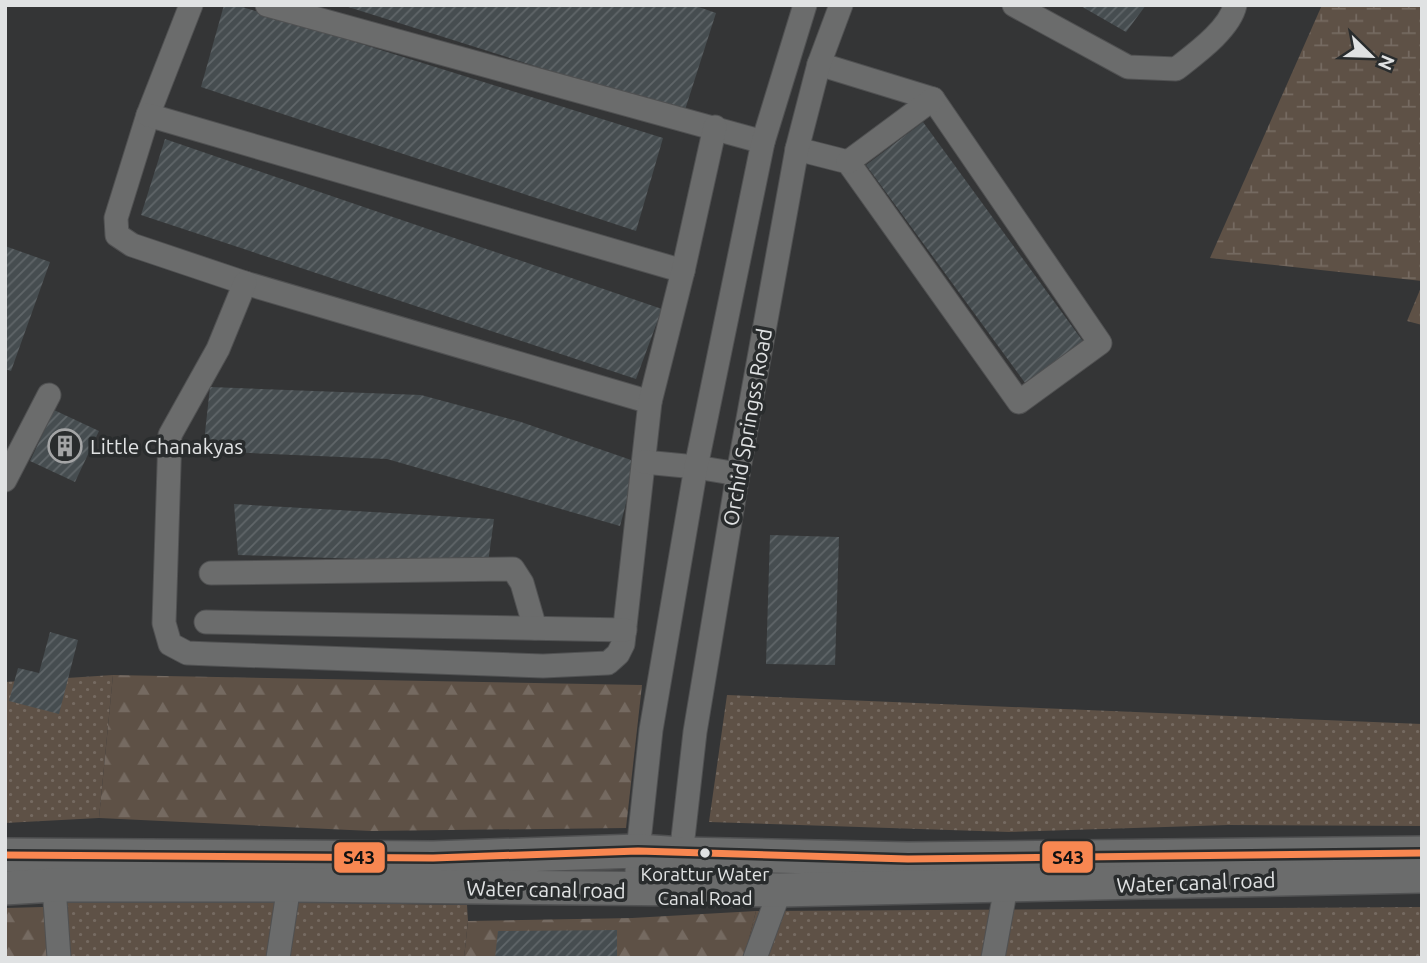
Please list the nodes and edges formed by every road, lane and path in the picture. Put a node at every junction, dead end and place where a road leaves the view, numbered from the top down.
1 (191, 5) edge
2 (267, 5) edge
3 (805, 5) edge
4 (841, 5) edge
5 (1014, 5) edge
6 (1235, 5) edge
7 (819, 64) junction
8 (933, 99) junction
9 (148, 115) junction
10 (715, 127) junction
11 (763, 142) junction
12 (797, 149) junction
13 (848, 162) junction
14 (683, 271) junction
15 (245, 283) junction
16 (48, 395) dead end
17 (650, 402) junction
18 (643, 462) junction
19 (696, 467) junction
20 (738, 474) junction
21 (5, 480) edge
22 (211, 573) dead end
23 (206, 622) dead end
24 (535, 628) junction
25 (625, 630) junction
26 (638, 851) junction
27 (1422, 853) edge
28 (682, 854) junction
29 (5, 855) edge
30 (53, 870) junction
31 (291, 872) junction
32 (382, 872) junction
33 (1004, 873) junction
34 (1422, 876) edge
35 (5, 888) edge
36 (636, 890) junction
37 (780, 890) junction
38 (677, 891) junction
39 (59, 958) edge
40 (278, 958) edge
41 (755, 958) edge
42 (993, 958) edge

1 - 9 street
2 - 10 street
3 - 11 street, Orchid Springss Road
4 - 7 street, Orchid Springss Road
5 - 6 street
7 - 8 street
7 - 12 street, Orchid Springss Road
8 - 13 street
8 - 13 street
9 - 14 street
9 - 15 street
10 - 11 street
10 - 14 street
11 - 19 street, Orchid Springss Road
12 - 13 street
12 - 20 street, Orchid Springss Road
14 - 17 street
15 - 17 street
15 - 25 street
16 - 21 street
17 - 18 street
18 - 19 street
18 - 25 street
19 - 20 street
19 - 26 street, Orchid Springss Road
20 - 28 street, Orchid Springss Road
22 - 24 street
23 - 24 street
24 - 25 street
26 - 28 main road, Water canal road
26 - 32 main road, Water canal road
26 - 36 street, Orchid Springss Road
27 - 33 main road, Water canal road
28 - 33 main road, Water canal road
28 - 38 street, Orchid Springss Road
29 - 30 main road
30 - 31 main road, Water canal road
30 - 35 main road, Water canal road
30 - 39 street
31 - 32 main road, Water canal road
31 - 40 street
32 - 36 main road, Water canal road
33 - 34 main road, Water canal road
33 - 37 main road, Water canal road
33 - 42 street
36 - 38 main road, Water canal road
37 - 38 main road, Water canal road
37 - 41 street

